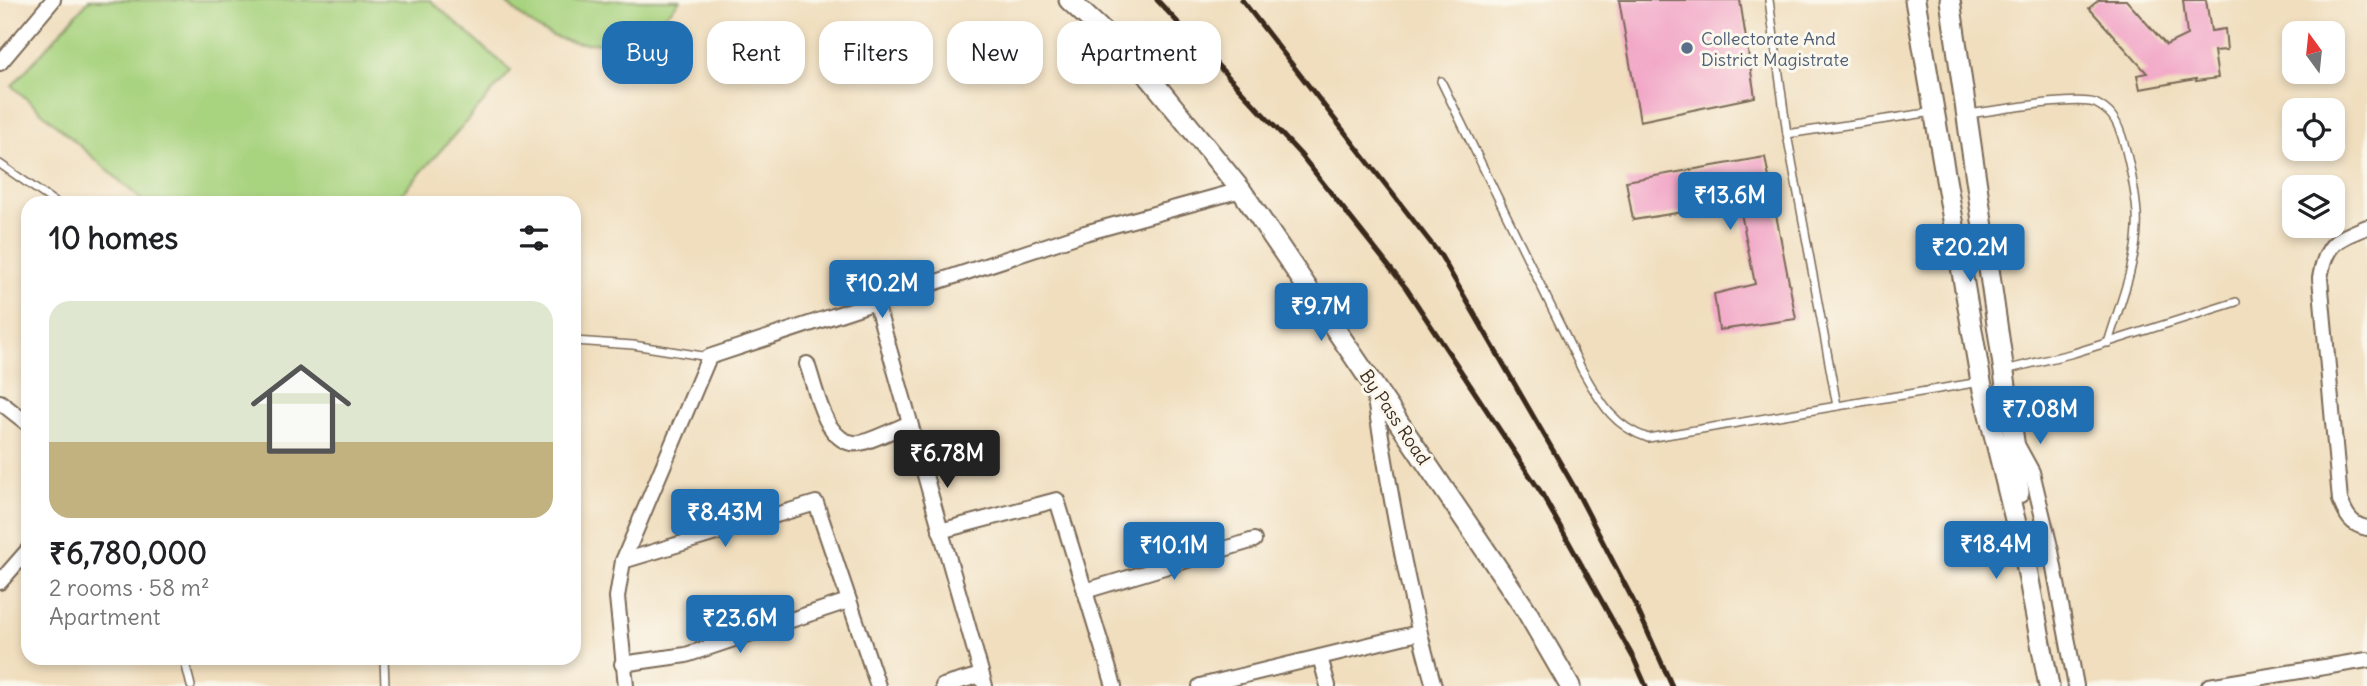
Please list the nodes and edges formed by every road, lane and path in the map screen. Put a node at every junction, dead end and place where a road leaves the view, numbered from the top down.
1 (53, 0) edge
2 (1069, 0) edge
3 (1769, 0) edge
4 (1915, 0) edge
5 (1950, 0) edge
6 (0, 63) edge
7 (1441, 81) dead end
8 (1933, 113) junction
9 (1965, 114) junction
10 (1787, 134) junction
11 (0, 163) edge
12 (1241, 190) junction
13 (46, 196) edge
14 (2367, 227) edge
15 (1988, 266) junction
16 (1962, 272) junction
17 (2236, 302) dead end
18 (876, 303) junction
19 (581, 341) edge
20 (2108, 343) junction
21 (709, 358) junction
22 (807, 364) dead end
23 (2003, 370) junction
24 (1981, 382) junction
25 (1372, 383) junction
26 (0, 402) edge
27 (1837, 407) junction
28 (21, 418) edge
29 (910, 423) junction
30 (2014, 438) junction
31 (2005, 474) junction
32 (2367, 528) edge
33 (940, 531) junction
34 (1254, 540) dead end
35 (21, 558) edge
36 (623, 561) junction
37 (2026, 564) junction
38 (0, 582) edge
39 (1085, 591) junction
40 (848, 601) junction
41 (1418, 633) junction
42 (1320, 657) junction
43 (2367, 660) edge
44 (622, 664) junction
45 (186, 665) edge
46 (384, 665) edge
47 (983, 680) edge
48 (2276, 681) edge
49 (191, 686) edge
50 (385, 686) edge
51 (626, 686) edge
52 (878, 686) edge
53 (943, 686) edge
54 (1114, 686) edge
55 (1200, 686) edge
56 (1328, 686) edge
57 (1434, 686) edge
58 (1570, 686) edge
59 (2035, 686) edge
60 (2049, 686) edge
61 (2076, 686) edge
62 (2209, 686) edge

1 - 6 street
2 - 12 main road, By Pass Road
3 - 10 lane
4 - 8 main road
5 - 9 main road
7 - 27 lane
8 - 10 lane
8 - 16 main road
9 - 15 main road
9 - 20 lane
10 - 27 lane
11 - 13 lane
12 - 18 street
12 - 25 main road, By Pass Road
14 - 32 street
15 - 16 main road
15 - 23 main road
16 - 24 main road
17 - 20 lane
18 - 21 street
18 - 29 street
19 - 21 lane
20 - 23 lane
21 - 36 street
22 - 29 street
23 - 30 main road
24 - 27 lane
24 - 31 main road
25 - 41 street
25 - 58 main road, By Pass Road
26 - 28 street
29 - 33 street
30 - 37 main road
30 - 61 street
31 - 37 main road
31 - 59 main road
33 - 39 street
33 - 47 street
34 - 39 street
35 - 38 street
36 - 40 street
36 - 44 street
37 - 60 main road
39 - 54 street
40 - 44 street
40 - 52 street
41 - 42 street
41 - 57 street
42 - 55 street
42 - 56 street
43 - 48 street
44 - 51 street
45 - 49 lane
46 - 50 lane
47 - 53 street
48 - 62 street

